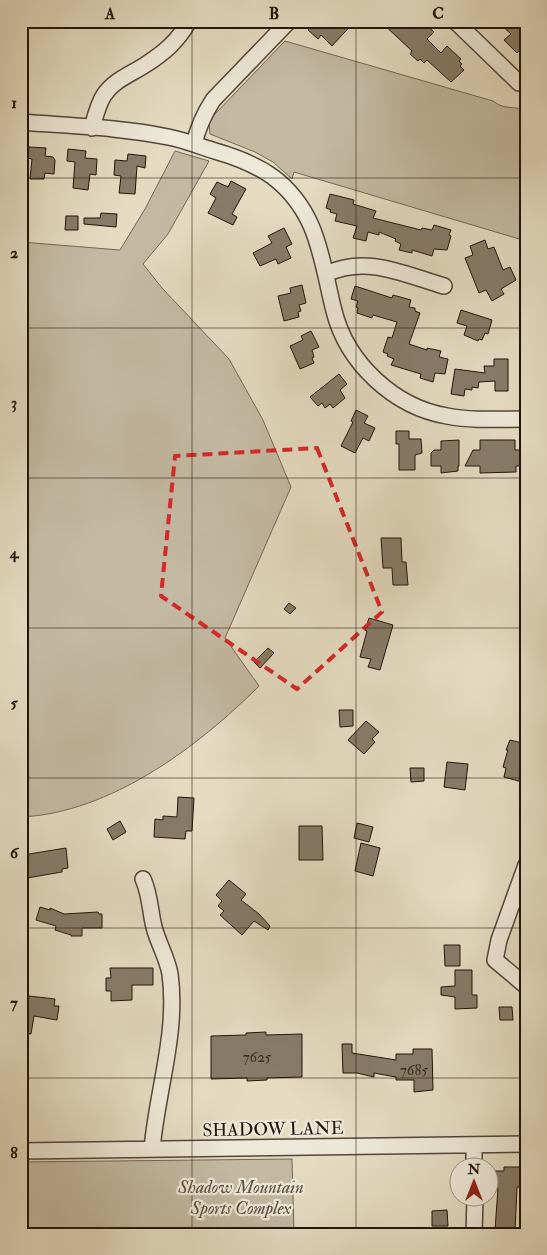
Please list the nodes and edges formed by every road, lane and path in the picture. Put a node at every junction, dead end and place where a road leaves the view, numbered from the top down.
1 (289, 21) edge
2 (455, 21) edge
3 (187, 22) edge
4 (519, 83) dead end
5 (21, 122) edge
6 (92, 128) junction
7 (194, 144) junction
8 (326, 274) junction
9 (444, 286) dead end
10 (526, 419) edge
11 (526, 865) edge
12 (143, 879) dead end
13 (526, 986) edge
14 (526, 1144) edge
15 (474, 1145) junction
16 (152, 1149) junction
17 (21, 1151) edge
18 (474, 1158) edge
19 (475, 1208) edge
20 (474, 1234) edge

1 - 7 street
2 - 4 street
3 - 6 street
5 - 6 street
6 - 7 street
7 - 8 street
8 - 9 street
8 - 10 street
11 - 13 street
12 - 16 street
14 - 15 street, SHADOW LANE
15 - 16 street, SHADOW LANE
15 - 18 street
16 - 17 street, SHADOW LANE
19 - 20 street

